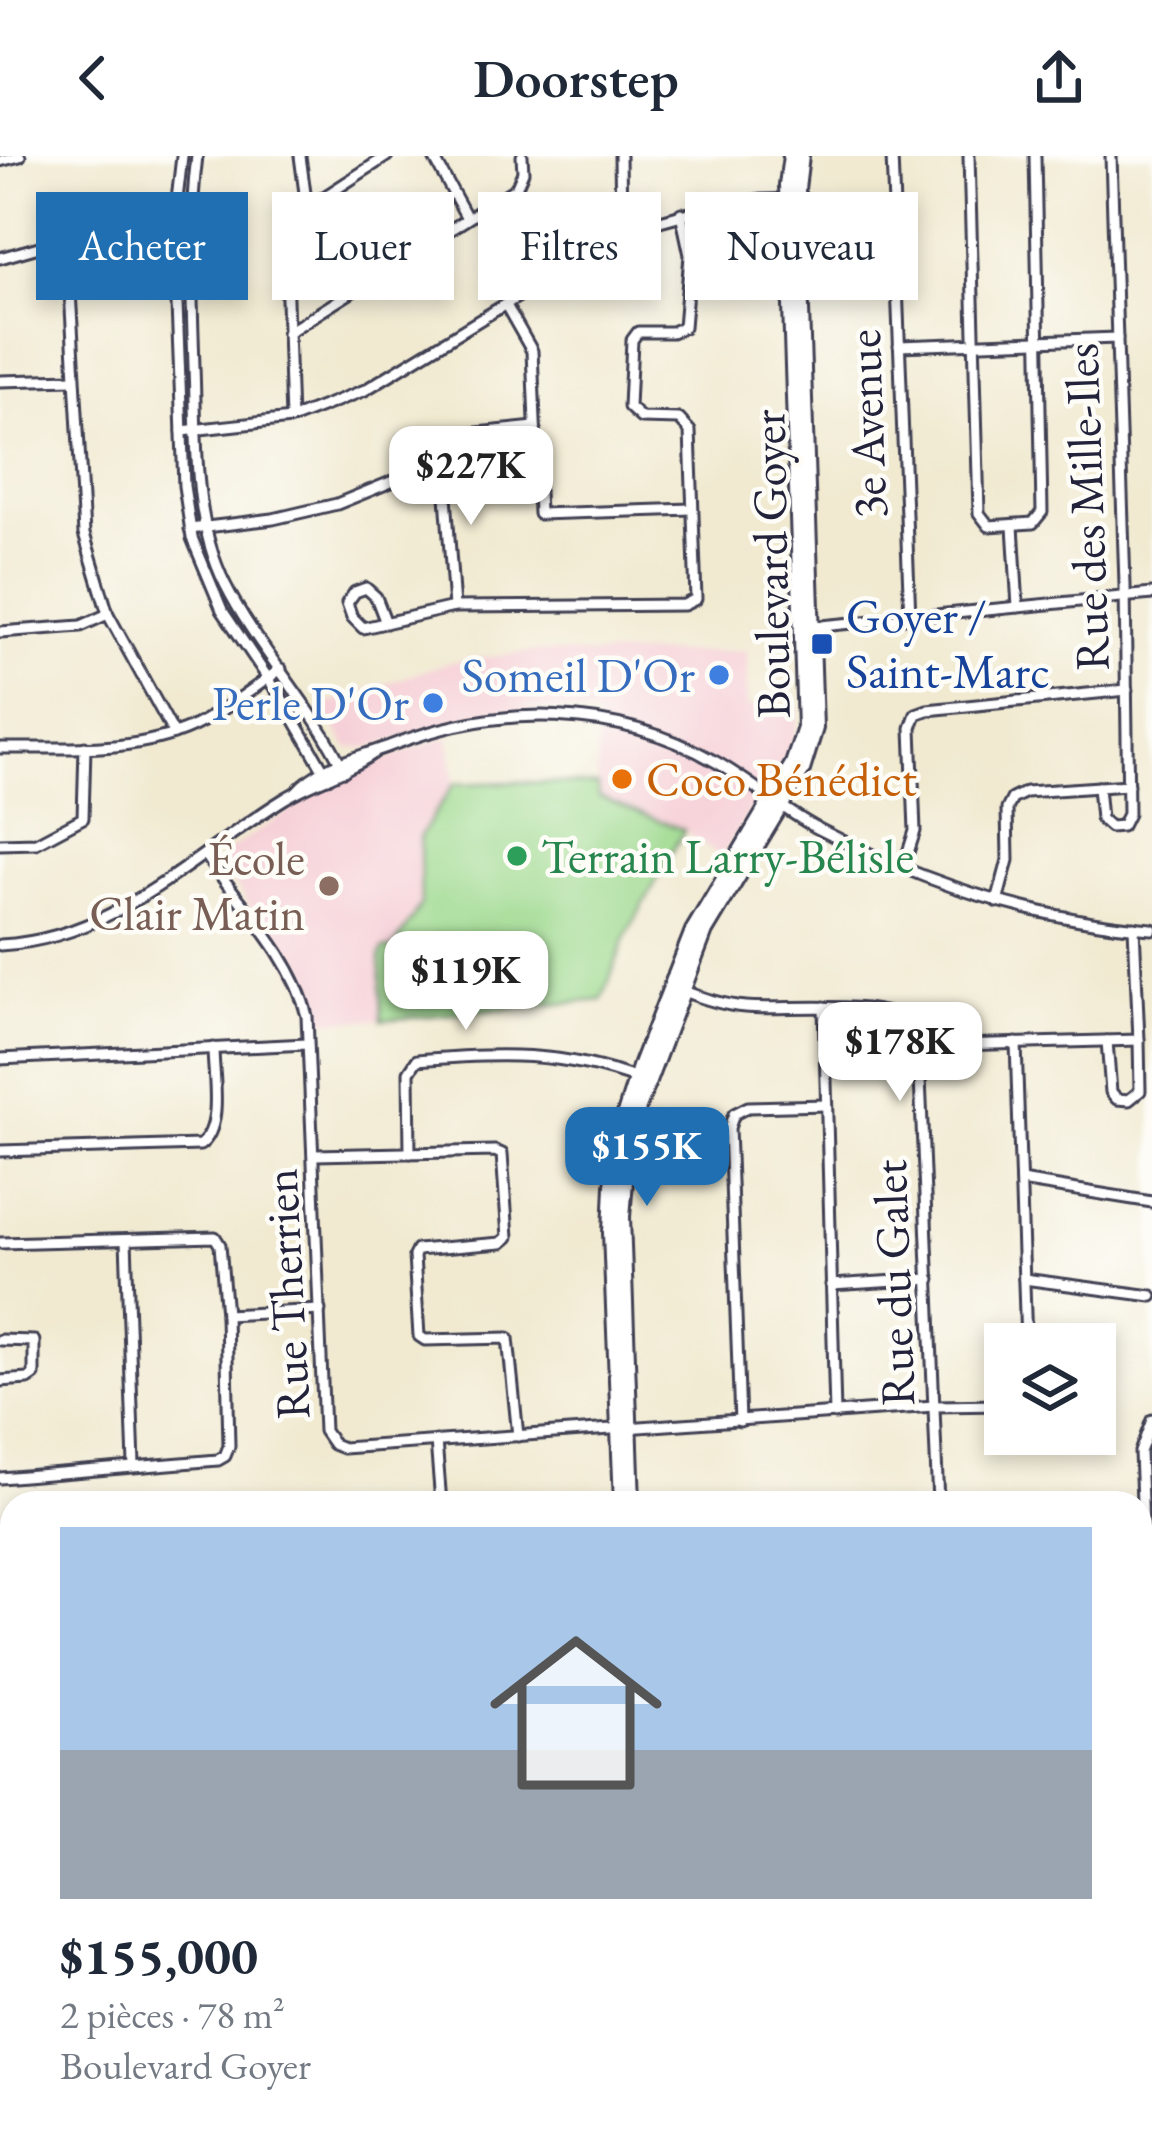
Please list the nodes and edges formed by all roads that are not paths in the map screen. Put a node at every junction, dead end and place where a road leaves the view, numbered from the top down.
1 (20, 156) edge
2 (182, 156) edge
3 (197, 156) edge
4 (300, 156) edge
5 (387, 156) edge
6 (433, 156) edge
7 (522, 156) edge
8 (620, 156) edge
9 (791, 156) edge
10 (801, 156) edge
11 (892, 156) edge
12 (969, 156) edge
13 (1035, 156) edge
14 (1111, 156) edge
15 (0, 161) edge
16 (178, 192) edge
17 (193, 192) edge
18 (305, 192) edge
19 (332, 192) edge
20 (621, 192) edge
21 (793, 192) edge
22 (794, 192) edge
23 (685, 212) edge
24 (681, 213) junction
25 (467, 218) junction
26 (661, 219) edge
27 (36, 248) edge
28 (0, 258) edge
29 (70, 300) edge
30 (177, 300) edge
31 (192, 300) edge
32 (286, 300) edge
33 (518, 300) edge
34 (797, 300) edge
35 (507, 307) junction
36 (287, 334) junction
37 (1117, 338) junction
38 (1037, 340) junction
39 (976, 343) junction
40 (899, 346) junction
41 (73, 380) junction
42 (0, 381) edge
43 (290, 419) junction
44 (535, 427) junction
45 (182, 431) junction
46 (197, 431) junction
47 (430, 466) junction
48 (692, 509) junction
49 (1012, 526) junction
50 (206, 527) junction
51 (190, 529) junction
52 (1152, 594) edge
53 (1125, 597) junction
54 (454, 607) junction
55 (1018, 607) junction
56 (108, 614) junction
57 (910, 618) junction
58 (386, 623) junction
59 (809, 627) junction
60 (0, 632) edge
61 (281, 669) junction
62 (268, 677) junction
63 (1126, 690) junction
64 (174, 734) junction
65 (85, 747) junction
66 (0, 748) edge
67 (342, 767) junction
68 (326, 774) junction
69 (1128, 785) junction
70 (1098, 787) junction
71 (776, 802) junction
72 (0, 844) edge
73 (205, 854) junction
74 (903, 868) junction
75 (997, 902) junction
76 (1134, 927) junction
77 (1152, 929) edge
78 (0, 945) edge
79 (675, 988) junction
80 (824, 1007) junction
81 (1138, 1040) junction
82 (1107, 1041) junction
83 (1016, 1043) junction
84 (307, 1044) junction
85 (919, 1046) junction
86 (213, 1048) junction
87 (0, 1059) edge
88 (640, 1080) junction
89 (826, 1106) junction
90 (0, 1151) edge
91 (410, 1153) junction
92 (315, 1155) junction
93 (1021, 1181) junction
94 (1152, 1202) edge
95 (126, 1240) junction
96 (0, 1243) edge
97 (930, 1279) junction
98 (1024, 1279) junction
99 (831, 1285) junction
100 (1152, 1296) edge
101 (320, 1310) junction
102 (226, 1315) junction
103 (1025, 1323) edge
104 (0, 1340) edge
105 (0, 1381) edge
106 (984, 1405) edge
107 (934, 1406) junction
108 (836, 1414) junction
109 (740, 1420) junction
110 (1152, 1420) edge
111 (624, 1428) junction
112 (518, 1436) junction
113 (436, 1441) junction
114 (134, 1465) junction
115 (0, 1478) edge
116 (440, 1491) edge
117 (622, 1491) edge
118 (631, 1491) edge
119 (938, 1491) edge
120 (1143, 1491) edge
121 (24, 2151) edge
122 (49, 2151) edge

1 - 15 street
2 - 16 street
3 - 17 street
4 - 18 street
5 - 19 street
6 - 25 street
7 - 25 street
8 - 20 street
9 - 21 street, Boulevard Goyer
10 - 22 street, Boulevard Goyer
11 - 40 street, 3e Avenue
12 - 39 street
13 - 38 street
14 - 37 street, Rue des Mille-Iles
23 - 24 street
24 - 26 street
24 - 48 street
25 - 36 street
27 - 28 street
29 - 41 street
30 - 45 street
31 - 46 street
32 - 36 street
33 - 35 street
34 - 59 street, Boulevard Goyer
35 - 43 street
35 - 44 street
36 - 43 street
37 - 38 street
37 - 53 street, Rue des Mille-Iles
38 - 39 street
38 - 49 street
39 - 40 street
39 - 49 street
40 - 57 street, 3e Avenue
41 - 42 street
41 - 56 street
43 - 46 street
44 - 47 street
44 - 48 street
45 - 46 street
45 - 51 street
46 - 50 street
47 - 50 street
47 - 54 street
48 - 54 street
49 - 55 street
50 - 51 street
50 - 61 street
51 - 62 street
52 - 53 street
53 - 55 street
53 - 63 street, Rue des Mille-Iles
54 - 58 street
55 - 57 street
56 - 60 street
56 - 64 street
57 - 59 street
58 - 58 street
59 - 71 street, Boulevard Goyer
61 - 62 street
61 - 67 street
62 - 64 street
62 - 68 street
63 - 69 street, Rue des Mille-Iles
63 - 74 street
64 - 65 street
65 - 66 street
65 - 72 street
67 - 68 street
67 - 71 street
68 - 73 street
69 - 70 street
69 - 70 street
70 - 75 street
71 - 74 street
71 - 79 street, Boulevard Goyer
73 - 78 street
73 - 84 street, Rue Therrien
74 - 75 street
75 - 76 street
76 - 77 street
76 - 81 street
79 - 80 street
79 - 88 street, Boulevard Goyer
80 - 85 street
80 - 89 street
81 - 82 street
81 - 82 street
82 - 83 street
83 - 85 street
83 - 93 street
84 - 86 street
84 - 92 street, Rue Therrien
85 - 97 street, Rue du Galet
86 - 87 street
86 - 90 street
88 - 91 street
88 - 111 street, Boulevard Goyer
89 - 99 street
89 - 109 street
91 - 92 street
91 - 112 street
92 - 101 street, Rue Therrien
93 - 94 street
93 - 98 street
95 - 96 street
95 - 102 street
95 - 114 street
97 - 99 street
97 - 107 street, Rue du Galet
98 - 100 street
98 - 103 street
99 - 108 street
101 - 102 street
101 - 113 street, Rue Therrien
102 - 114 street
104 - 105 street
106 - 107 street, Rue Therrien
107 - 108 street, Rue Therrien
107 - 119 street, Rue du Galet
108 - 109 street, Rue Therrien
109 - 111 street, Rue Therrien
110 - 120 street
111 - 112 street, Rue Therrien
111 - 117 street, Boulevard Goyer
111 - 118 street, Boulevard Goyer
112 - 113 street, Rue Therrien
113 - 116 street
114 - 115 street
121 - 122 street

